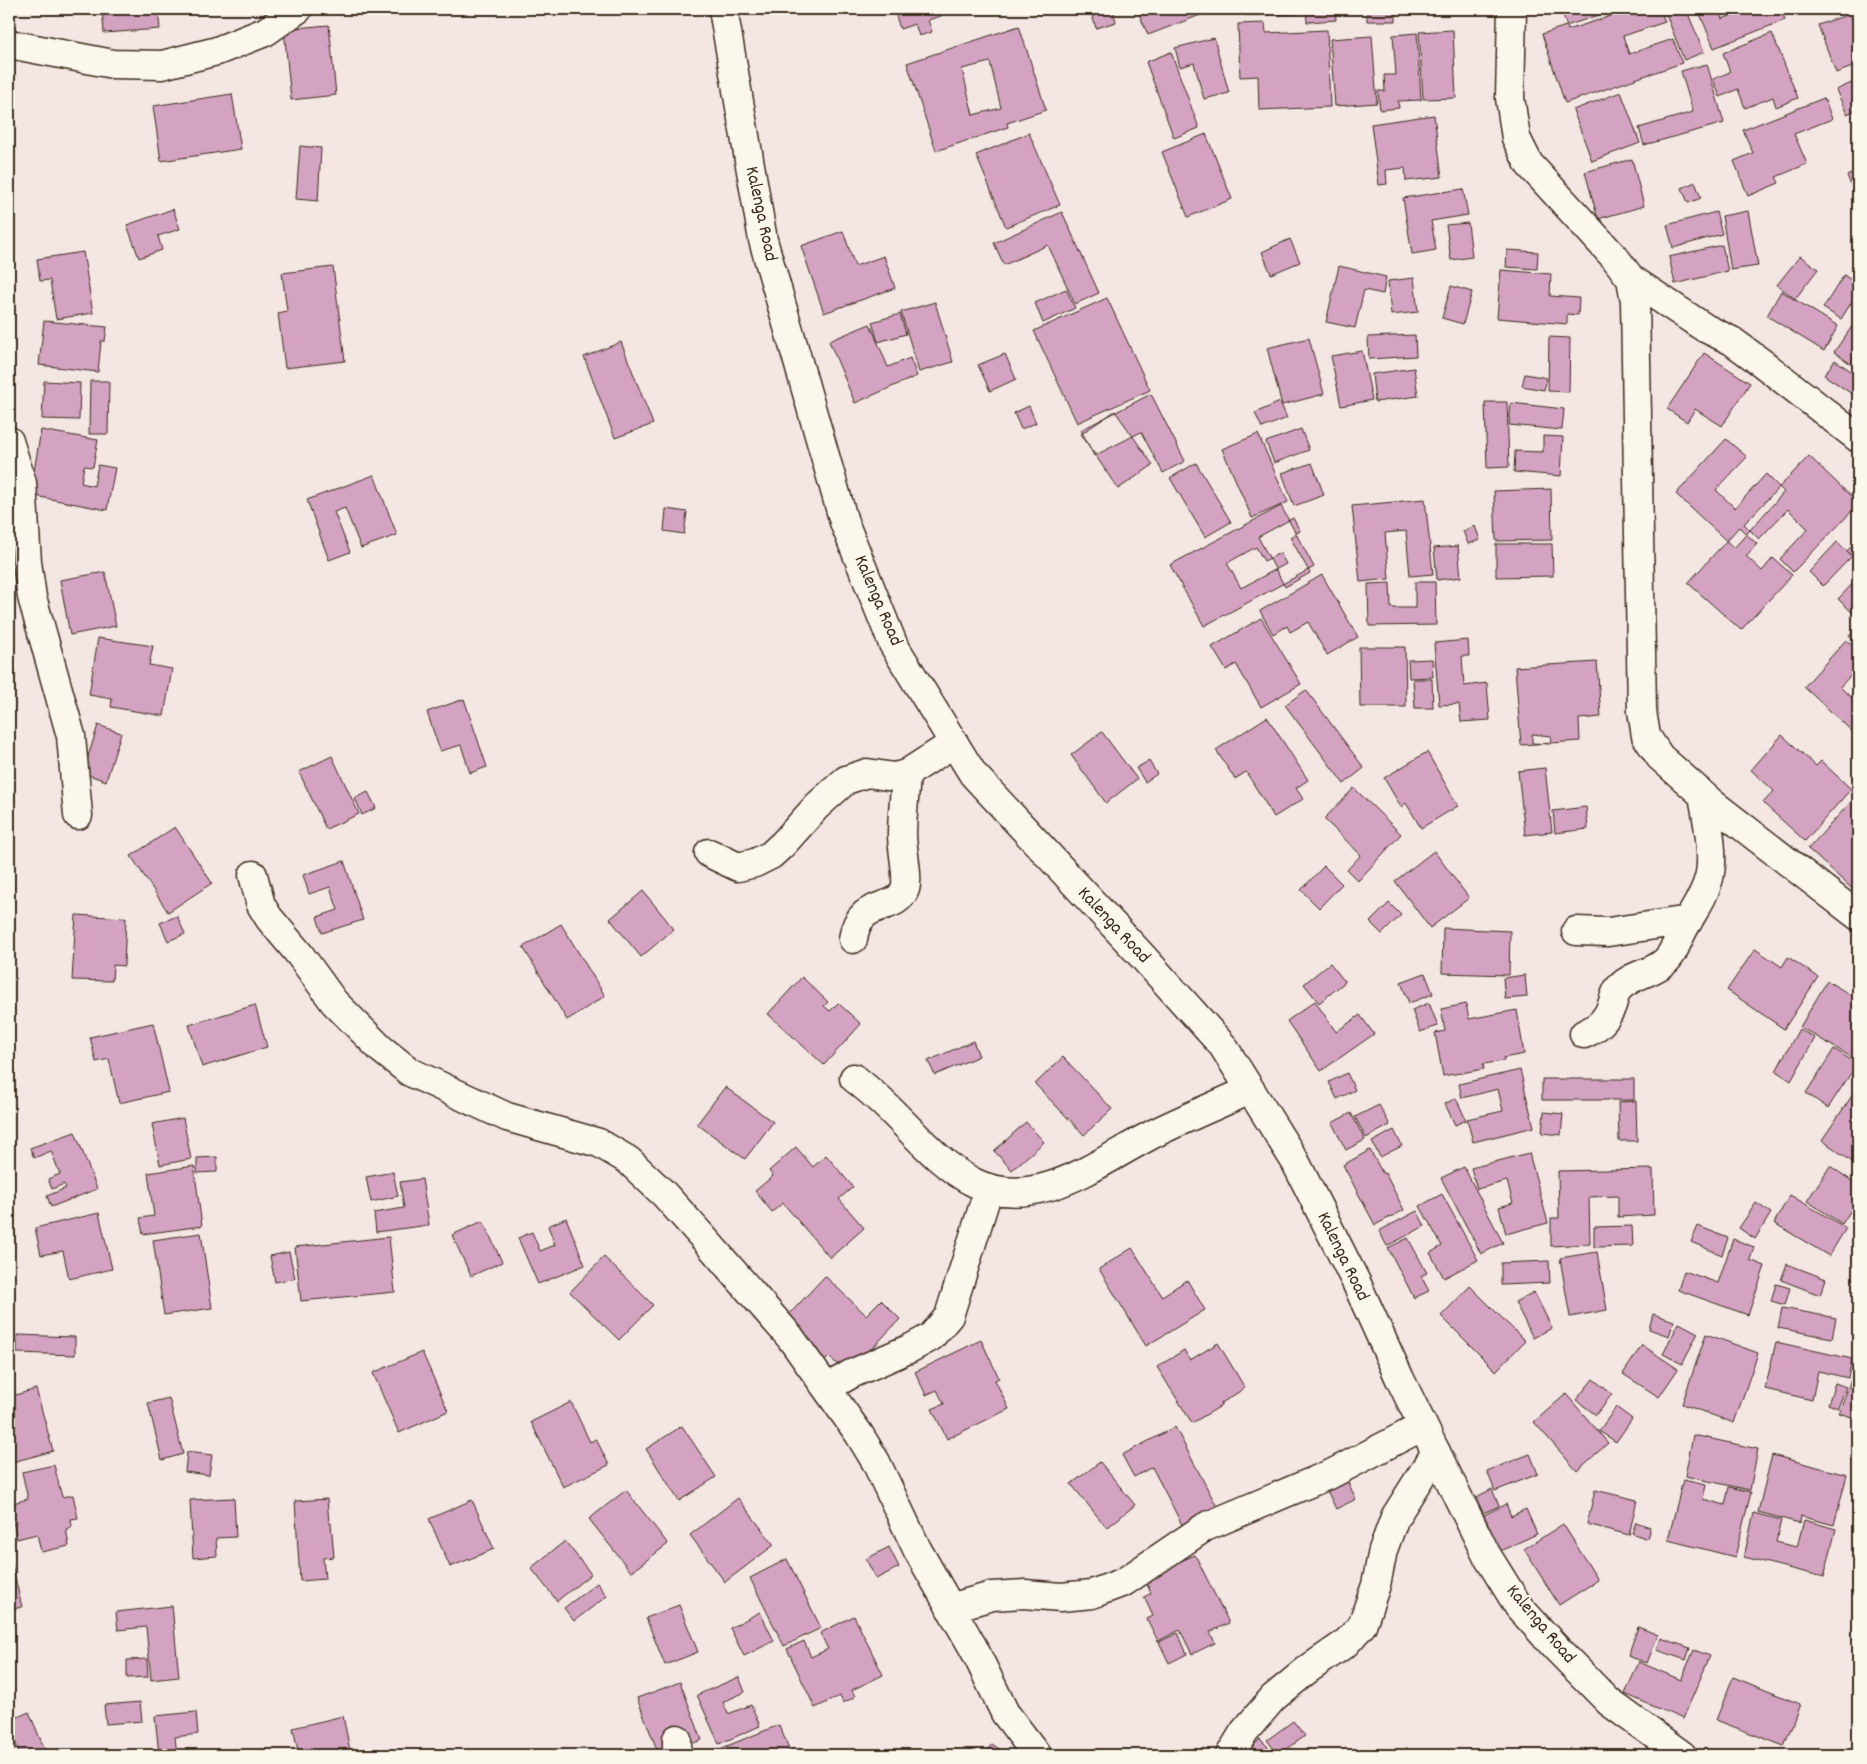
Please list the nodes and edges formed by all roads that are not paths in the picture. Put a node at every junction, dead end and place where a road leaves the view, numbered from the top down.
1 (298, 9) edge
2 (723, 9) edge
3 (1512, 9) edge
4 (9, 44) edge
5 (1631, 280) junction
6 (1858, 438) edge
7 (9, 441) edge
8 (954, 743) junction
9 (906, 774) junction
10 (1703, 795) junction
11 (78, 815) dead end
12 (709, 853) dead end
13 (253, 875) dead end
14 (1858, 916) edge
15 (1689, 920) junction
16 (1576, 931) dead end
17 (853, 939) dead end
18 (1584, 1034) dead end
19 (854, 1078) dead end
20 (1250, 1090) junction
21 (989, 1188) junction
22 (827, 1388) junction
23 (1423, 1426) junction
24 (1436, 1452) junction
25 (950, 1608) junction
26 (1037, 1755) edge
27 (1230, 1755) edge
28 (1682, 1755) edge

1 - 4 street
2 - 8 street, Kalenga Road
3 - 5 street
5 - 6 street
5 - 10 street
7 - 11 street
8 - 9 street
8 - 20 street, Kalenga Road
9 - 12 street
9 - 17 street
10 - 14 street
10 - 15 street
13 - 22 street
15 - 16 street
15 - 18 street
19 - 21 street
20 - 21 street
20 - 23 street, Kalenga Road
21 - 22 street
22 - 25 street
23 - 24 street, Kalenga Road
23 - 25 street
24 - 27 street
24 - 28 street, Kalenga Road
25 - 26 street

